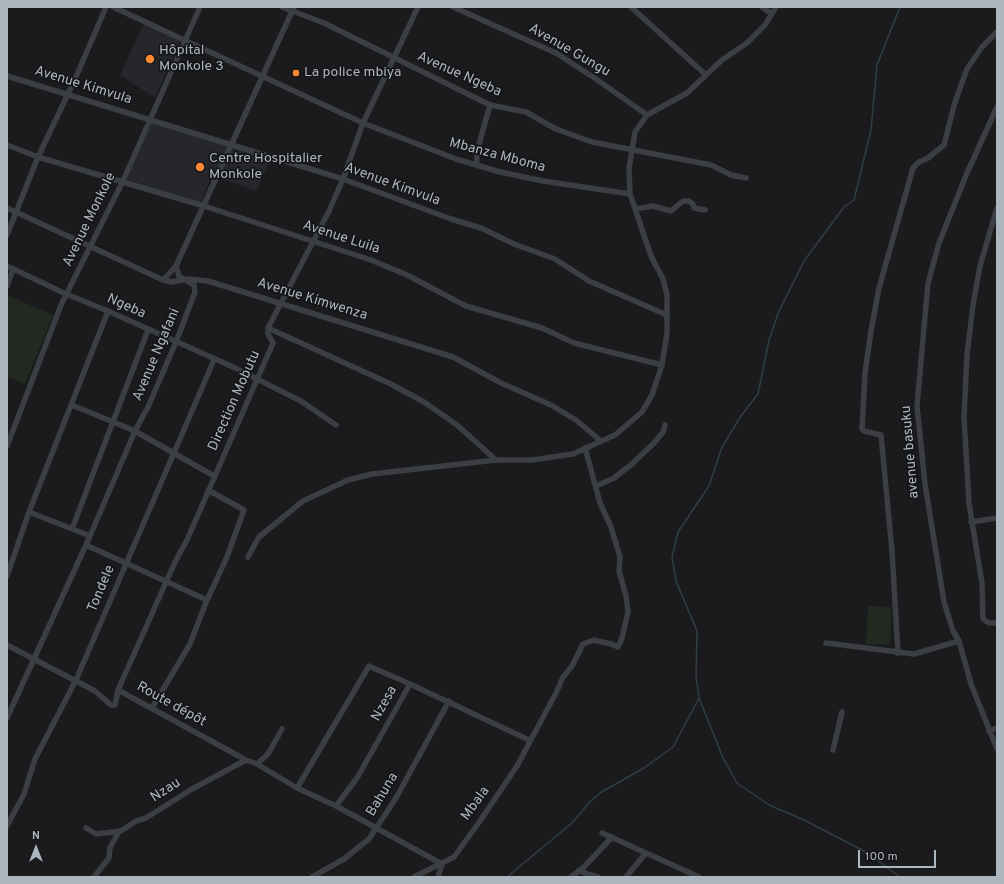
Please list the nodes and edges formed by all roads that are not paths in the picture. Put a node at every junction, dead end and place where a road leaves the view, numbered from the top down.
1 (106, 7) edge
2 (113, 7) edge
3 (200, 7) edge
4 (282, 7) edge
5 (418, 7) edge
6 (453, 7) edge
7 (631, 7) edge
8 (762, 7) edge
9 (776, 7) edge
10 (293, 9) edge
11 (772, 14) junction
12 (997, 32) edge
13 (184, 42) junction
14 (393, 58) junction
15 (706, 75) junction
16 (7, 76) edge
17 (263, 76) junction
18 (68, 94) junction
19 (490, 105) junction
20 (997, 107) edge
21 (647, 115) junction
22 (151, 120) junction
23 (363, 123) junction
24 (7, 145) edge
25 (231, 145) junction
26 (631, 148) junction
27 (38, 156) junction
28 (476, 165) junction
29 (746, 178) dead end
30 (343, 179) junction
31 (122, 183) junction
32 (630, 194) junction
33 (204, 206) junction
34 (7, 208) edge
35 (997, 208) edge
36 (635, 209) junction
37 (705, 210) dead end
38 (17, 212) junction
39 (7, 235) edge
40 (313, 241) junction
41 (91, 247) junction
42 (7, 266) edge
43 (176, 266) junction
44 (14, 269) junction
45 (163, 280) junction
46 (187, 280) junction
47 (7, 286) edge
48 (66, 294) junction
49 (281, 302) junction
50 (108, 311) junction
51 (667, 315) junction
52 (268, 328) junction
53 (148, 330) junction
54 (176, 342) junction
55 (214, 360) junction
56 (662, 365) junction
57 (258, 379) junction
58 (72, 405) junction
59 (113, 421) junction
60 (336, 425) dead end
61 (665, 425) dead end
62 (135, 431) junction
63 (601, 441) junction
64 (7, 446) edge
65 (585, 448) junction
66 (175, 454) junction
67 (496, 460) junction
68 (214, 476) junction
69 (596, 486) junction
70 (208, 490) junction
71 (29, 512) junction
72 (997, 518) edge
73 (972, 522) junction
74 (72, 529) junction
75 (90, 536) junction
76 (86, 545) junction
77 (248, 557) dead end
78 (126, 563) junction
79 (7, 576) edge
80 (167, 582) junction
81 (207, 600) junction
82 (997, 623) edge
83 (959, 641) junction
84 (826, 643) dead end
85 (7, 645) edge
86 (898, 653) junction
87 (33, 658) junction
88 (76, 680) junction
89 (410, 684) junction
90 (118, 690) junction
91 (449, 701) junction
92 (152, 708) junction
93 (842, 712) dead end
94 (7, 718) edge
95 (997, 728) edge
96 (282, 729) dead end
97 (989, 731) junction
98 (529, 740) junction
99 (997, 749) edge
100 (834, 750) dead end
101 (246, 760) junction
102 (257, 764) junction
103 (297, 788) junction
104 (336, 806) junction
105 (7, 826) edge
106 (86, 828) dead end
107 (376, 829) junction
108 (119, 831) junction
109 (602, 833) dead end
110 (612, 837) junction
111 (646, 853) junction
112 (442, 864) junction
113 (580, 870) junction
114 (94, 877) edge
115 (312, 877) edge
116 (414, 877) edge
117 (438, 877) edge
118 (571, 877) edge
119 (598, 877) edge
120 (626, 877) edge
121 (699, 877) edge

1 - 18 street
2 - 13 street, Mbanza Mboma
3 - 13 street, Avenue Monkole
4 - 10 street, Avenue Ngeba
5 - 14 street
6 - 21 street, Avenue Gungu
7 - 15 street
8 - 11 street
9 - 11 street
10 - 14 street, Avenue Ngeba
10 - 17 street
11 - 15 street
12 - 86 street
13 - 17 street, Mbanza Mboma
13 - 22 street, Avenue Monkole
14 - 19 street, Avenue Ngeba
14 - 23 street
15 - 21 street
16 - 18 street, Avenue Kimvula
17 - 23 street, Mbanza Mboma
17 - 25 street
18 - 22 street, Avenue Kimvula
18 - 27 street
19 - 26 street, Avenue Ngeba
19 - 28 street
20 - 83 street, avenue basuku
21 - 26 street
22 - 25 street, Avenue Kimvula
22 - 31 street, Avenue Monkole
23 - 28 street, Mbanza Mboma
23 - 30 street
24 - 27 street, Avenue Luila
25 - 30 street, Avenue Kimvula
25 - 33 street
26 - 29 street, Avenue Ngeba
26 - 32 street
27 - 31 street, Avenue Luila
27 - 38 street
28 - 32 street, Mbanza Mboma
30 - 40 street
30 - 51 street, Avenue Kimvula
31 - 33 street, Avenue Luila
31 - 41 street, Avenue Monkole
32 - 36 street
33 - 40 street, Avenue Luila
33 - 43 street
34 - 38 street, Avenue Kimwenza
35 - 73 street
36 - 37 street
36 - 51 street
38 - 39 street
38 - 41 street, Avenue Kimwenza
40 - 49 street
40 - 56 street, Avenue Luila
41 - 45 street, Avenue Kimwenza
41 - 48 street, Avenue Monkole
42 - 44 street, Ngeba
43 - 45 street
43 - 46 street, Avenue Ngafani
44 - 47 street
44 - 48 street, Ngeba
45 - 46 street, Avenue Kimwenza
46 - 49 street, Avenue Kimwenza
46 - 54 street, Avenue Ngafani
48 - 50 street, Ngeba
48 - 64 street, Avenue Monkole
49 - 52 street
49 - 63 street, Avenue Kimwenza
50 - 53 street, Ngeba
50 - 58 street
51 - 56 street
52 - 57 street, Direction Mobutu
52 - 67 street
53 - 54 street, Ngeba
53 - 59 street
54 - 55 street, Ngeba
54 - 62 street, Avenue Ngafani
55 - 57 street, Ngeba
55 - 66 street, Tondele
56 - 63 street
57 - 60 street, Ngeba
57 - 68 street, Direction Mobutu
58 - 59 street
58 - 71 street
59 - 62 street
59 - 74 street
61 - 69 street
62 - 66 street
62 - 75 street, Avenue Ngafani
63 - 65 street
65 - 67 street
65 - 69 street
66 - 68 street
66 - 78 street, Tondele
67 - 77 street
68 - 70 street, Direction Mobutu
69 - 98 street, Mbala
70 - 80 street, Direction Mobutu
70 - 81 street
71 - 74 street
71 - 79 street
72 - 73 street
73 - 82 street
74 - 75 street
75 - 76 street, Avenue Ngafani
76 - 78 street
76 - 87 street, Avenue Ngafani
78 - 80 street
78 - 88 street, Tondele
80 - 81 street
80 - 90 street, Direction Mobutu
81 - 92 street
83 - 86 street
83 - 97 street, avenue basuku
84 - 86 street
85 - 87 street, Route dépôt
87 - 88 street, Route dépôt
87 - 94 street, Avenue Ngafani
88 - 90 street, Route dépôt
88 - 105 street, Tondele
89 - 91 street, Nzesa
89 - 103 street
89 - 104 street, Nzesa
90 - 92 street, Route dépôt
91 - 98 street, Nzesa
91 - 107 street, Bahuna
92 - 101 street, Route dépôt
93 - 100 street
95 - 97 street
96 - 102 street
97 - 99 street, avenue basuku
98 - 112 street, Mbala
101 - 102 street
101 - 108 street, Nzau
102 - 103 street
103 - 104 street
104 - 107 street
106 - 108 street, Nzau
107 - 112 street
107 - 115 street, Bahuna
108 - 114 street
109 - 110 street
110 - 111 street
110 - 113 street
111 - 120 street
111 - 121 street
112 - 116 street, Mbala
112 - 117 street
113 - 118 street
113 - 119 street

